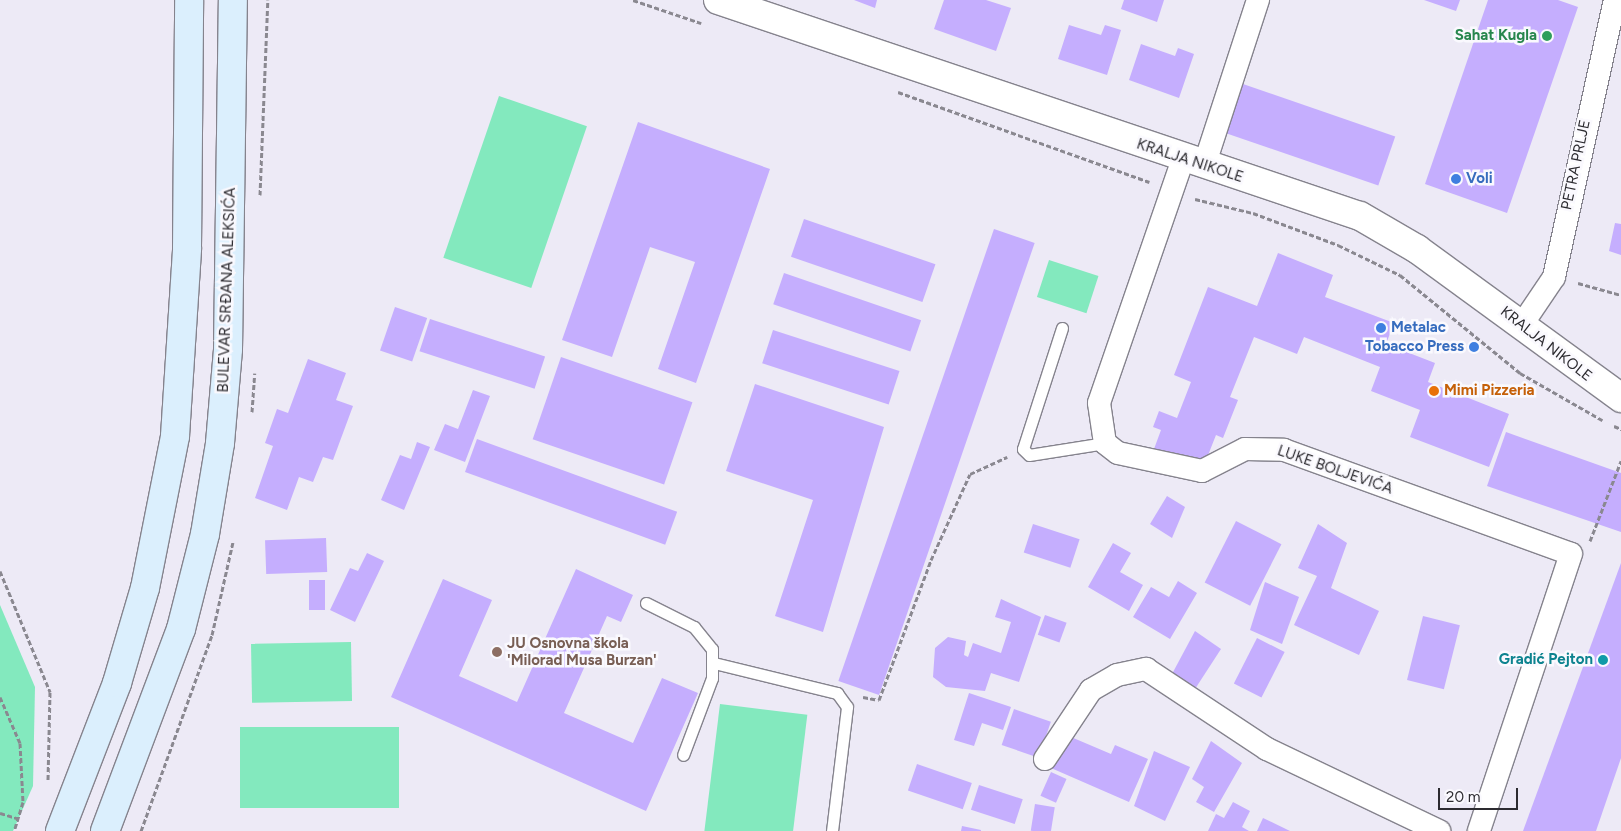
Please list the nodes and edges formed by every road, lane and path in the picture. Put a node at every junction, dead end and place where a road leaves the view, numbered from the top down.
1 (189, 0) edge
2 (232, 0) edge
3 (633, 0) edge
4 (718, 0) edge
5 (1258, 0) edge
6 (1615, 0) edge
7 (706, 25) dead end
8 (891, 89) dead end
9 (1193, 163) junction
10 (1132, 175) dead end
11 (1189, 198) dead end
12 (1554, 277) junction
13 (1621, 295) edge
14 (1523, 323) junction
15 (1062, 328) dead end
16 (1621, 398) edge
17 (1621, 429) edge
18 (1105, 443) junction
19 (1023, 449) junction
20 (1621, 461) edge
21 (1571, 554) junction
22 (0, 571) edge
23 (646, 603) dead end
24 (714, 663) junction
25 (837, 693) junction
26 (0, 696) edge
27 (683, 755) dead end
28 (1045, 759) dead end
29 (49, 790) dead end
30 (0, 813) edge
31 (20, 819) junction
32 (1430, 829) edge
33 (14, 831) edge
34 (60, 831) edge
35 (105, 831) edge
36 (832, 831) edge
37 (1479, 831) edge

1 - 34 main road
2 - 35 main road, BULEVAR SRĐANA ALEKSIĆA
3 - 7 path
4 - 9 street, KRALJA NIKOLE
5 - 9 street
6 - 12 street, PETRA PRLJE
8 - 10 path
9 - 14 street, KRALJA NIKOLE
9 - 18 street
11 - 17 path
12 - 13 path
12 - 14 street, PETRA PRLJE
14 - 16 street, KRALJA NIKOLE
15 - 19 lane
18 - 19 lane
18 - 21 street, LUKE BOLJEVIĆA
19 - 25 path
20 - 21 path
21 - 37 street
22 - 29 path
23 - 24 lane
24 - 25 lane
24 - 27 lane
25 - 36 lane
26 - 31 path
28 - 32 street
30 - 31 path
31 - 33 path

